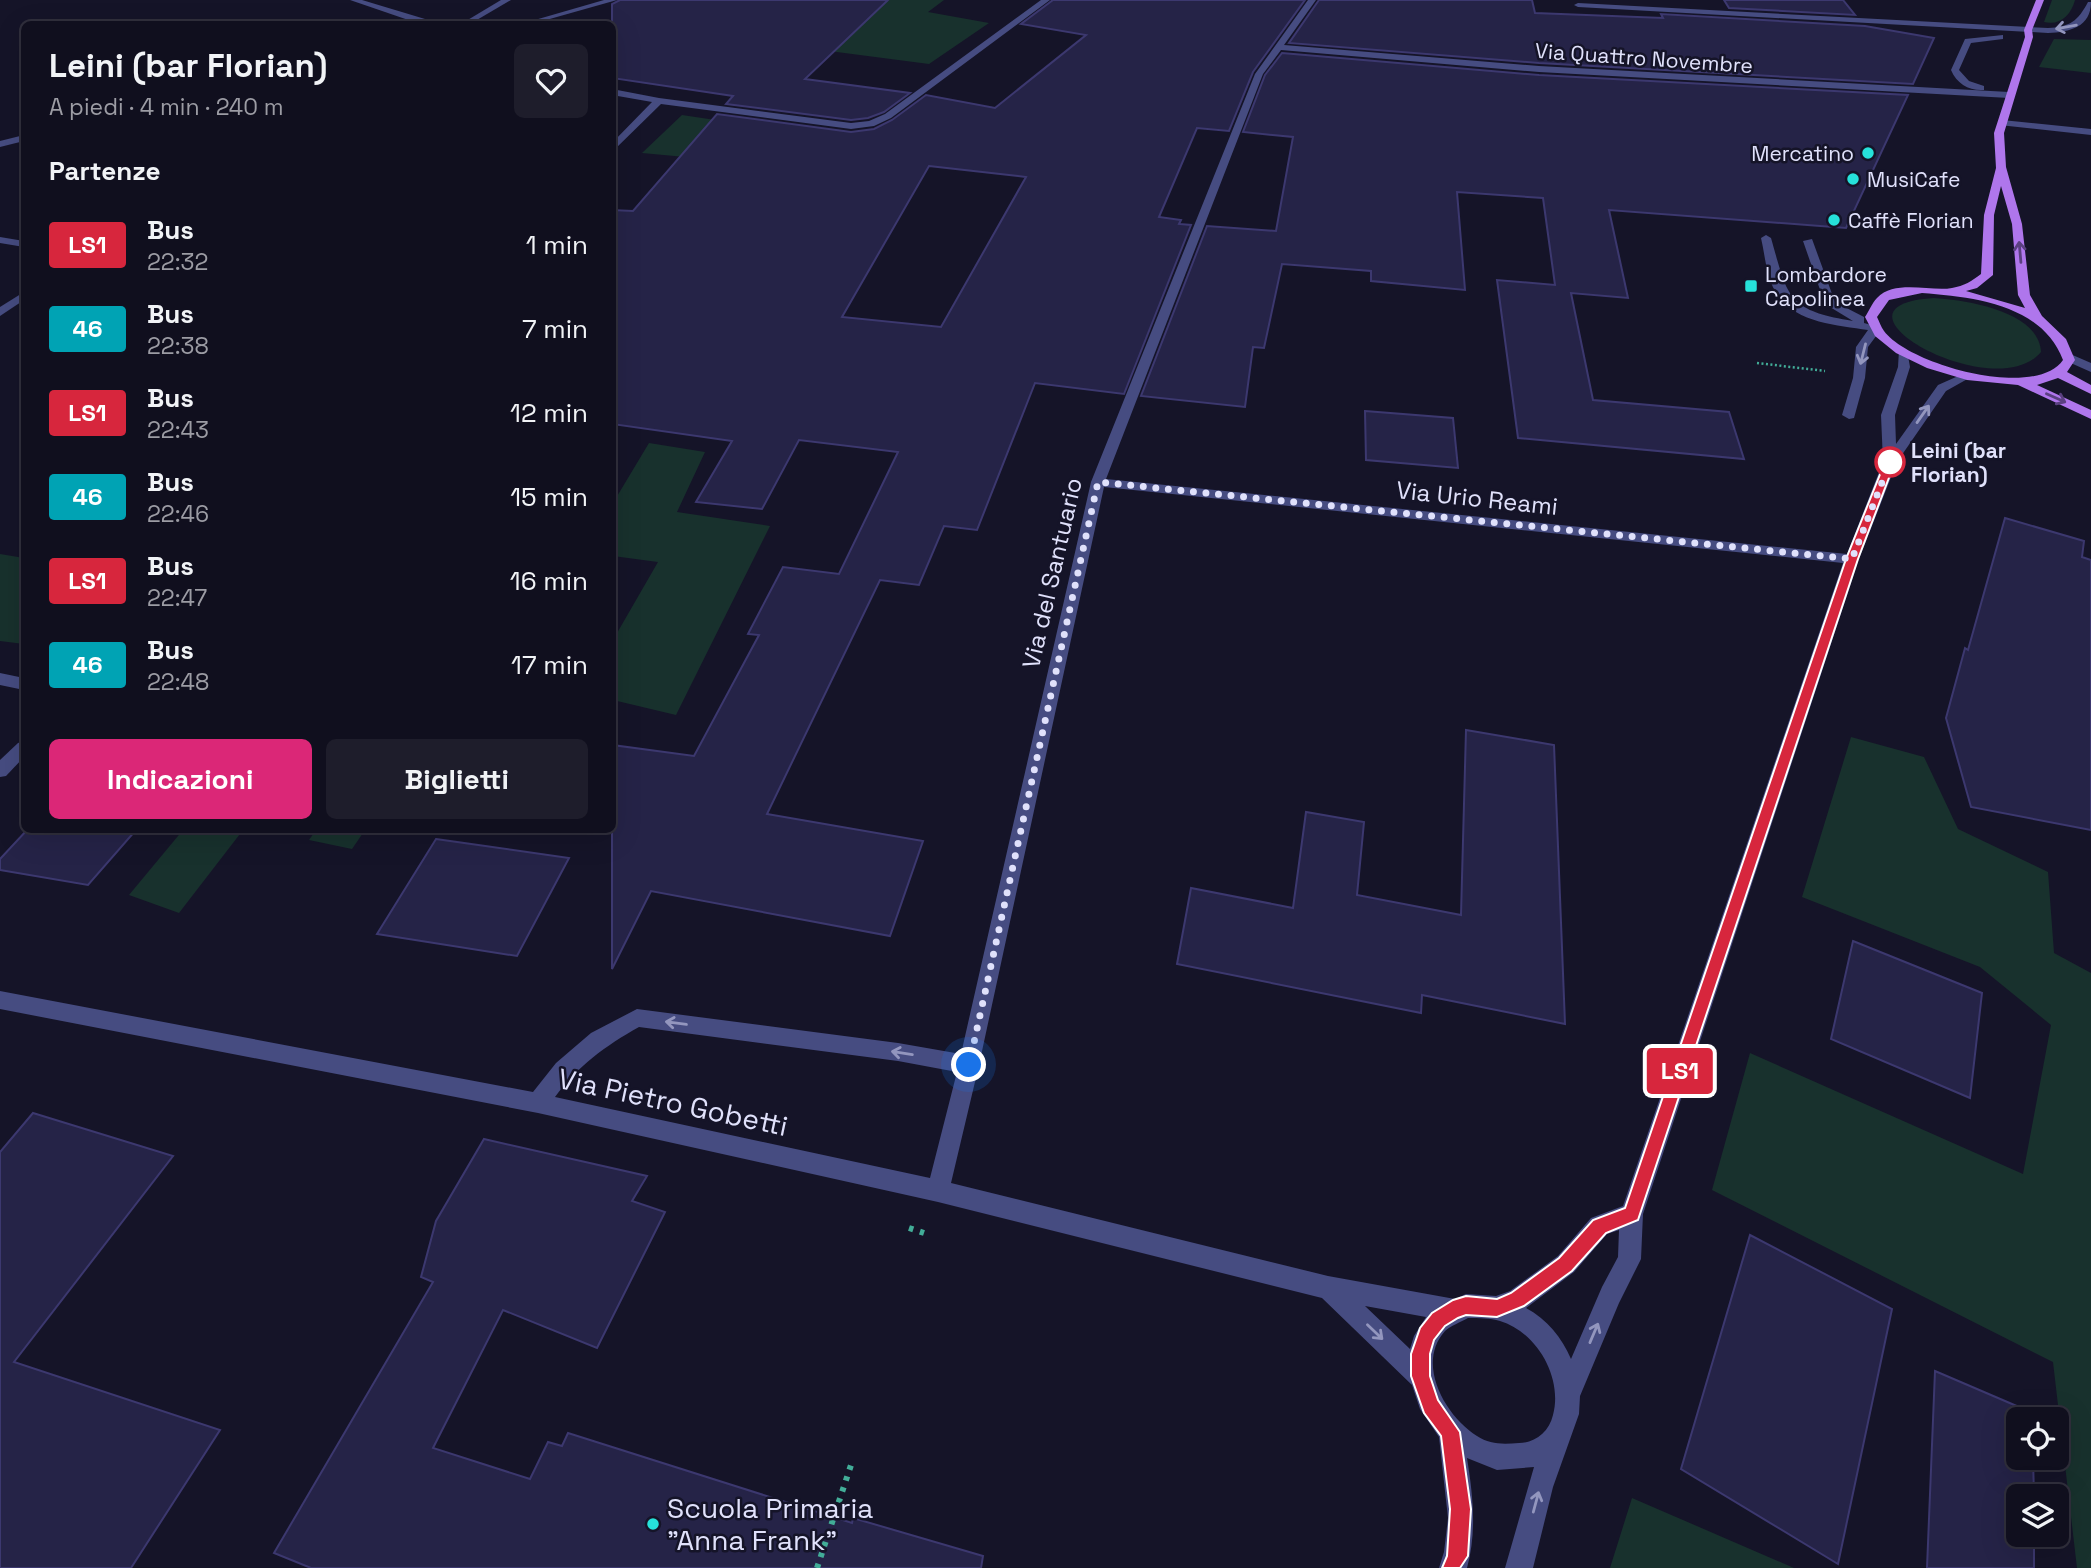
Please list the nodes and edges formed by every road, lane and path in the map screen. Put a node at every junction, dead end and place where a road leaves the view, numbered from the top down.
1 (354, 0) edge
2 (507, 0) edge
3 (613, 0) edge
4 (1046, 0) edge
5 (1312, 0) edge
6 (2040, 0) edge
7 (2091, 4) edge
8 (1578, 5) dead end
9 (419, 21) edge
10 (470, 21) edge
11 (536, 21) edge
12 (2028, 33) junction
13 (1279, 47) junction
14 (616, 93) edge
15 (2008, 95) junction
16 (659, 101) junction
17 (2002, 123) junction
18 (2091, 132) edge
19 (21, 139) edge
20 (0, 144) edge
21 (616, 145) edge
22 (2001, 167) junction
23 (1766, 237) dead end
24 (0, 240) edge
25 (1808, 241) dead end
26 (21, 244) edge
27 (1950, 292) junction
28 (21, 297) edge
29 (0, 312) edge
30 (2036, 317) junction
31 (1876, 328) junction
32 (1903, 353) junction
33 (2068, 356) junction
34 (1757, 363) dead end
35 (2091, 368) edge
36 (1836, 372) dead end
37 (2059, 373) junction
38 (1965, 377) junction
39 (2021, 382) junction
40 (2091, 390) edge
41 (1849, 415) dead end
42 (2091, 415) edge
43 (1890, 462) junction
44 (1098, 482) junction
45 (1852, 559) junction
46 (0, 679) edge
47 (21, 683) edge
48 (21, 750) edge
49 (0, 771) edge
50 (0, 1000) edge
51 (969, 1065) junction
52 (538, 1103) junction
53 (938, 1191) junction
54 (1632, 1214) junction
55 (1328, 1288) junction
56 (1497, 1308) junction
57 (1453, 1310) junction
58 (1421, 1376) junction
59 (1568, 1396) junction
60 (1451, 1432) junction
61 (1557, 1437) junction
62 (852, 1462) dead end
63 (817, 1568) edge
64 (1453, 1568) edge
65 (1519, 1568) edge

1 - 9 street
2 - 10 street
3 - 11 street
4 - 16 street
5 - 13 street, Via del Santuario
6 - 12 main road
7 -> 12 street
8 - 12 street
12 - 15 main road
12 - 15 street
13 - 15 street, Via Quattro Novembre
13 - 44 street, Via del Santuario
14 - 16 street
15 - 17 main road
16 - 21 street
17 - 18 street
17 - 22 main road
19 - 20 street
22 - 27 main road
30 -> 22 main road
23 - 31 street
24 - 26 street
25 - 31 street
27 - 30 main road
27 - 31 main road
28 - 29 street
30 - 33 main road
31 - 32 main road
31 -> 41 street
32 - 38 main road
32 - 43 street
33 - 35 street
33 - 37 main road
34 - 36 path
37 - 39 main road
37 - 40 main road
38 - 39 main road
43 -> 38 street
39 -> 42 main road
43 - 45 street
44 - 45 street, Via Urio Reami
44 - 51 street, Via del Santuario
45 - 54 street
46 - 47 street
48 - 49 street
50 - 52 street, Via Pietro Gobetti
51 -> 52 street
51 - 53 street, Via del Santuario
52 - 53 street, Via Pietro Gobetti
53 - 55 street, Via Pietro Gobetti
54 - 56 street
59 -> 54 street
55 - 57 street, Via Pietro Gobetti
55 -> 58 street, Via Pietro Gobetti
56 - 57 street
56 - 59 street
57 - 58 street
58 - 60 street
59 - 61 street
60 - 61 street
60 - 64 street
65 -> 61 street
62 - 63 path

